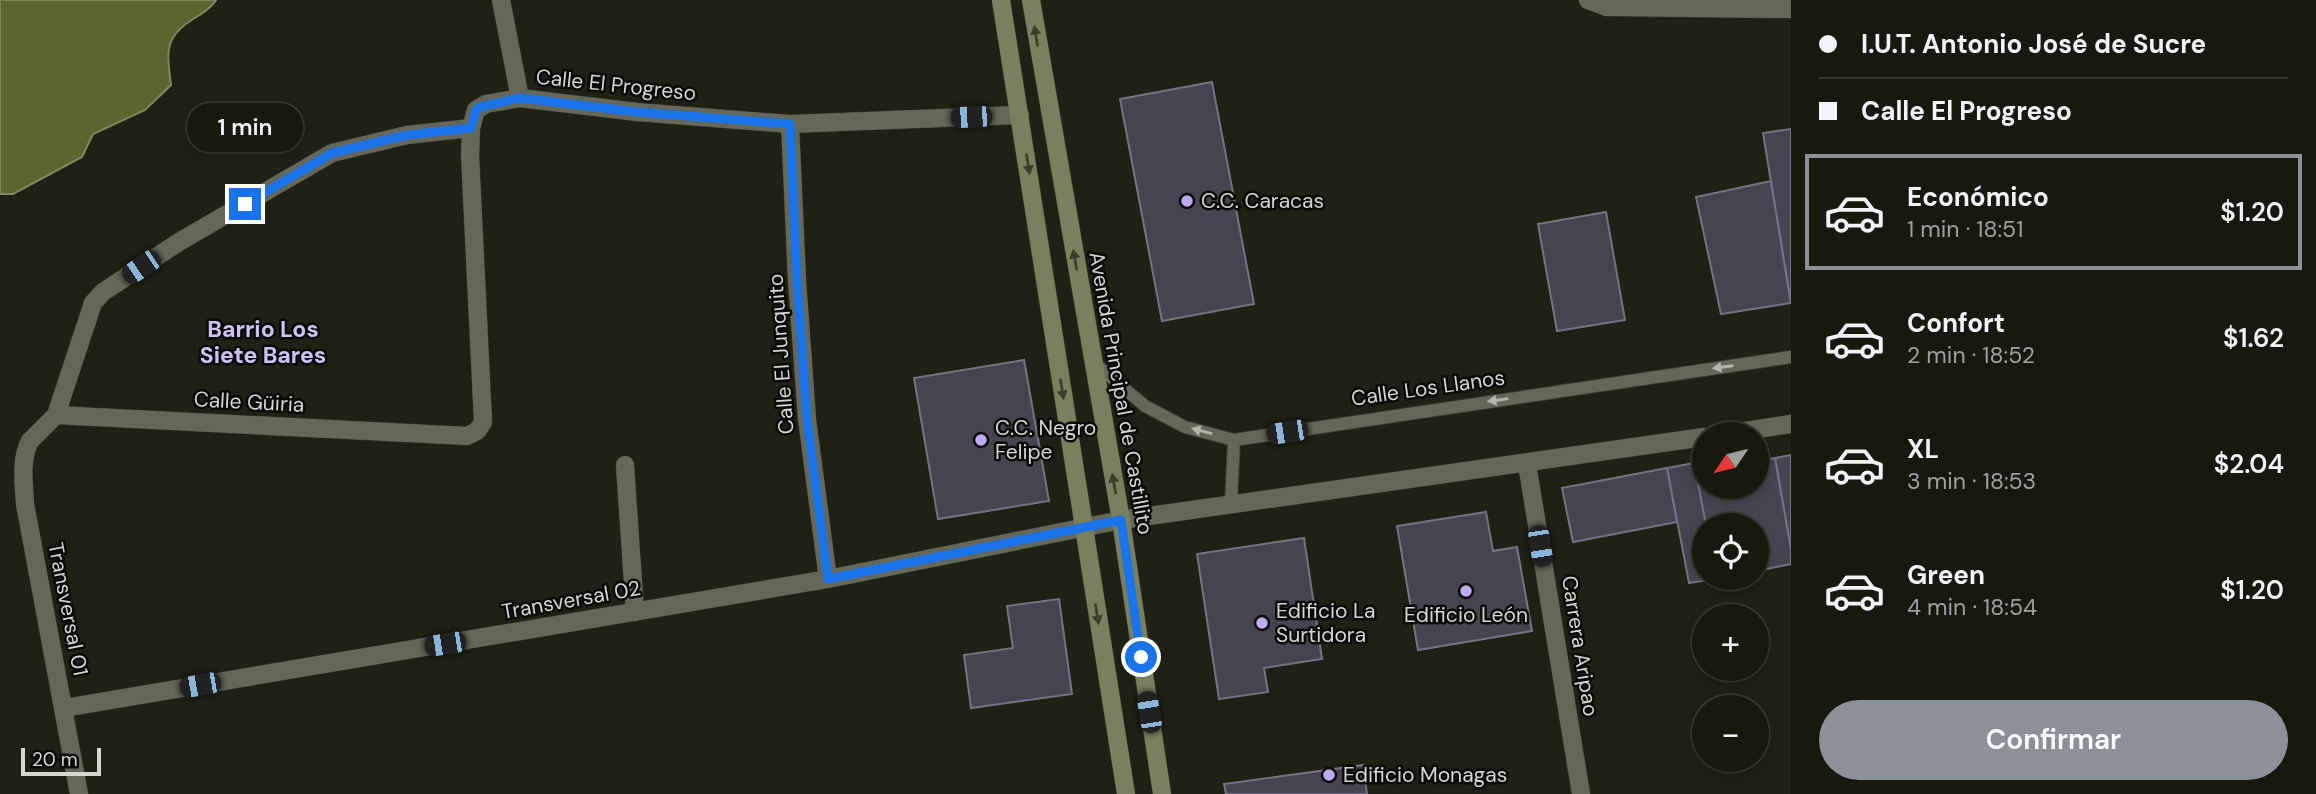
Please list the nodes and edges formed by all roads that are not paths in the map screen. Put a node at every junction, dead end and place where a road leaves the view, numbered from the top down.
1 (501, 0) edge
2 (1001, 0) edge
3 (1031, 0) edge
4 (1588, 0) edge
5 (1791, 9) edge
6 (520, 98) junction
7 (1020, 115) junction
8 (790, 124) junction
9 (471, 128) junction
10 (1791, 357) edge
11 (1093, 362) junction
12 (56, 415) junction
13 (1791, 424) edge
14 (1769, 427) edge
15 (1692, 439) edge
16 (1234, 440) junction
17 (1527, 464) junction
18 (625, 466) dead end
19 (1231, 504) junction
20 (1121, 520) junction
21 (1083, 527) junction
22 (828, 579) junction
23 (635, 612) junction
24 (64, 708) junction
25 (79, 794) edge
26 (1126, 794) edge
27 (1162, 794) edge
28 (1581, 794) edge

1 - 6 street
2 - 7 main road
11 -> 3 main road, Avenida Principal de Castillito
4 - 5 street
6 - 8 street, Calle El Progreso
6 - 9 street, Calle El Progreso
7 - 8 street, Calle El Progreso
7 -> 21 main road
8 - 22 street, Calle El Junquito
9 - 12 street
9 - 12 street, Calle Güiria
10 -> 16 lane, Calle Los Llanos
16 -> 11 lane, Calle Los Llanos
20 -> 11 main road, Avenida Principal de Castillito
12 - 24 street, Transversal 01
13 - 14 street
15 - 17 street
16 - 19 lane
17 - 19 street
17 - 28 street, Carrera Aripao
18 - 23 street
19 - 20 street
20 - 21 street
20 - 27 main road, Avenida Principal de Castillito
21 - 22 street, Transversal 02
21 -> 26 main road
22 - 23 street, Transversal 02
23 - 24 street, Transversal 02
24 - 25 street, Transversal 01

